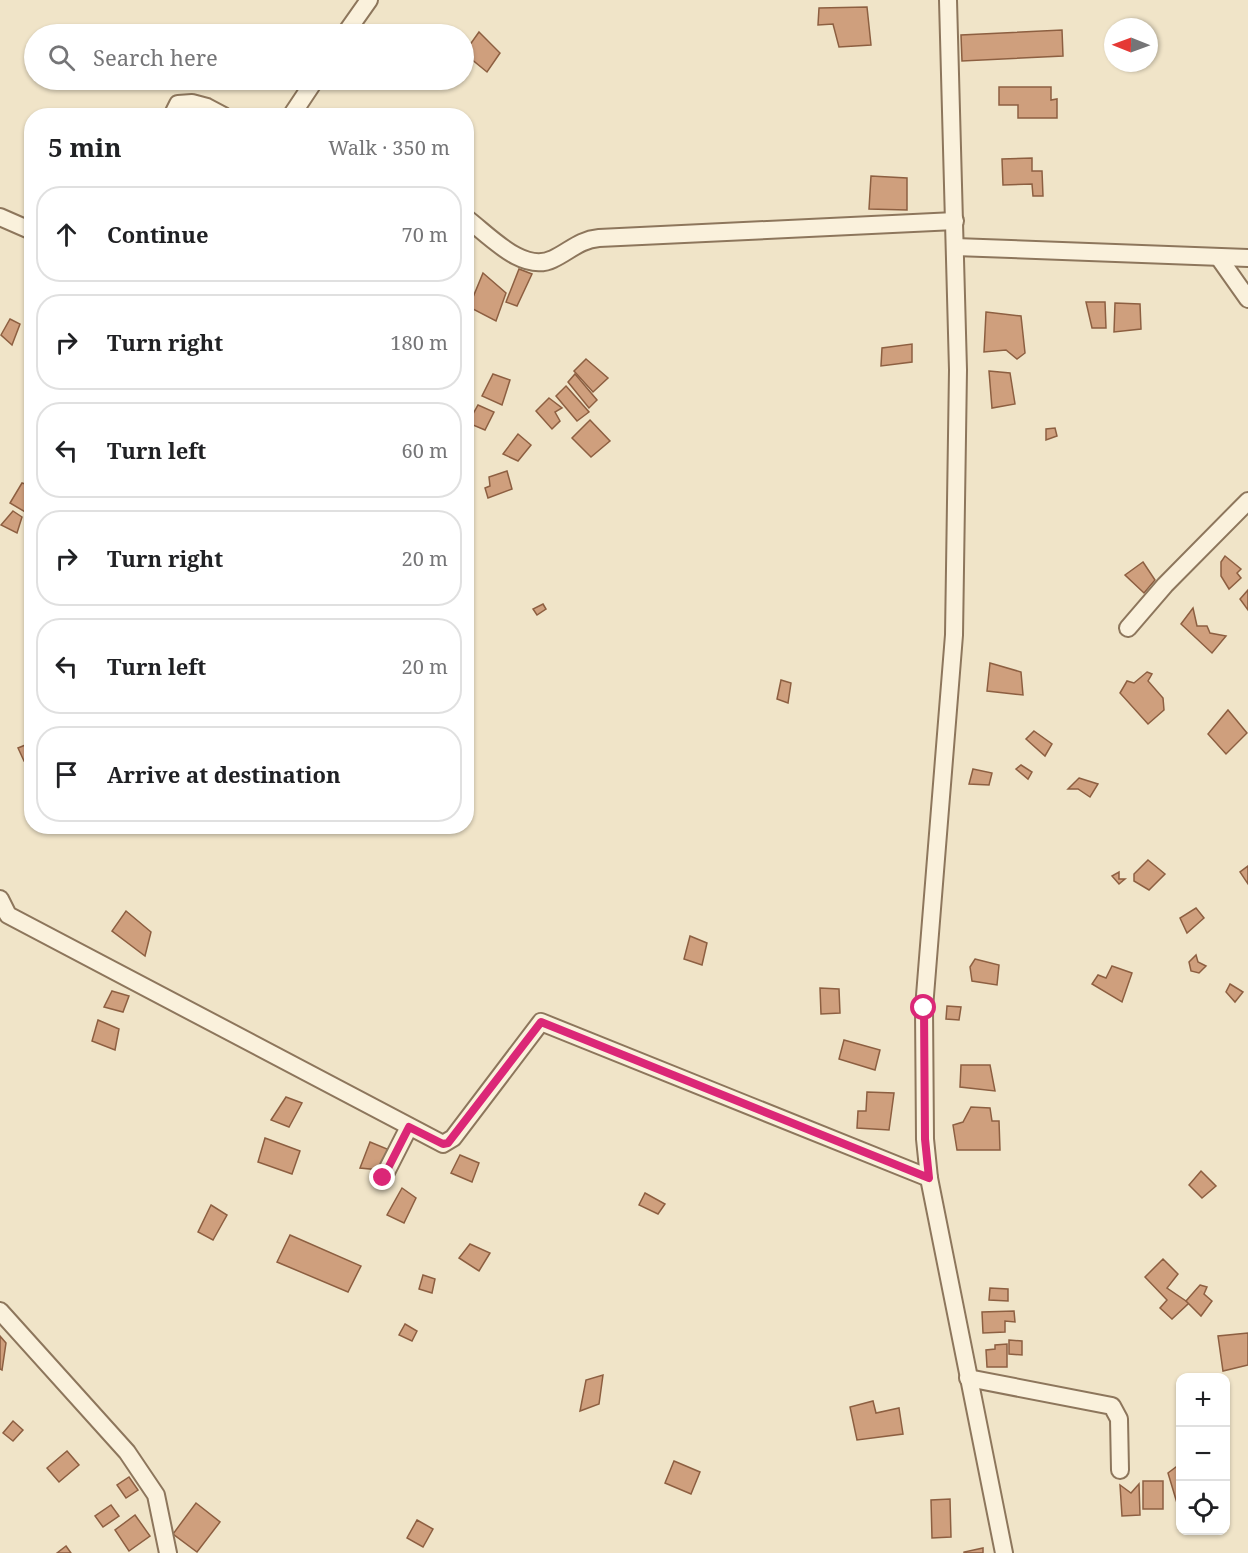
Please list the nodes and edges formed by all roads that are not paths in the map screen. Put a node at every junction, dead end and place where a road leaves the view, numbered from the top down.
1 (369, 0) edge
2 (948, 0) edge
3 (352, 24) edge
4 (308, 90) edge
5 (175, 108) edge
6 (210, 108) edge
7 (296, 108) edge
8 (0, 217) edge
9 (955, 221) junction
10 (474, 224) edge
11 (24, 228) edge
12 (955, 247) junction
13 (1219, 258) junction
14 (1248, 258) edge
15 (1248, 299) edge
16 (1248, 501) edge
17 (1128, 628) dead end
18 (0, 898) edge
19 (409, 1127) junction
20 (383, 1178) dead end
21 (929, 1178) junction
22 (0, 1311) edge
23 (968, 1378) junction
24 (1120, 1470) dead end
25 (168, 1553) edge
26 (1004, 1553) edge

1 - 3 street
2 - 9 street
4 - 7 street
5 - 6 street
8 - 11 street
9 - 10 street
9 - 12 street
12 - 13 street
12 - 21 street
13 - 14 street
13 - 15 street
16 - 17 street
18 - 19 street
19 - 20 street
19 - 21 street
21 - 23 street
22 - 25 street
23 - 24 street
23 - 26 street

